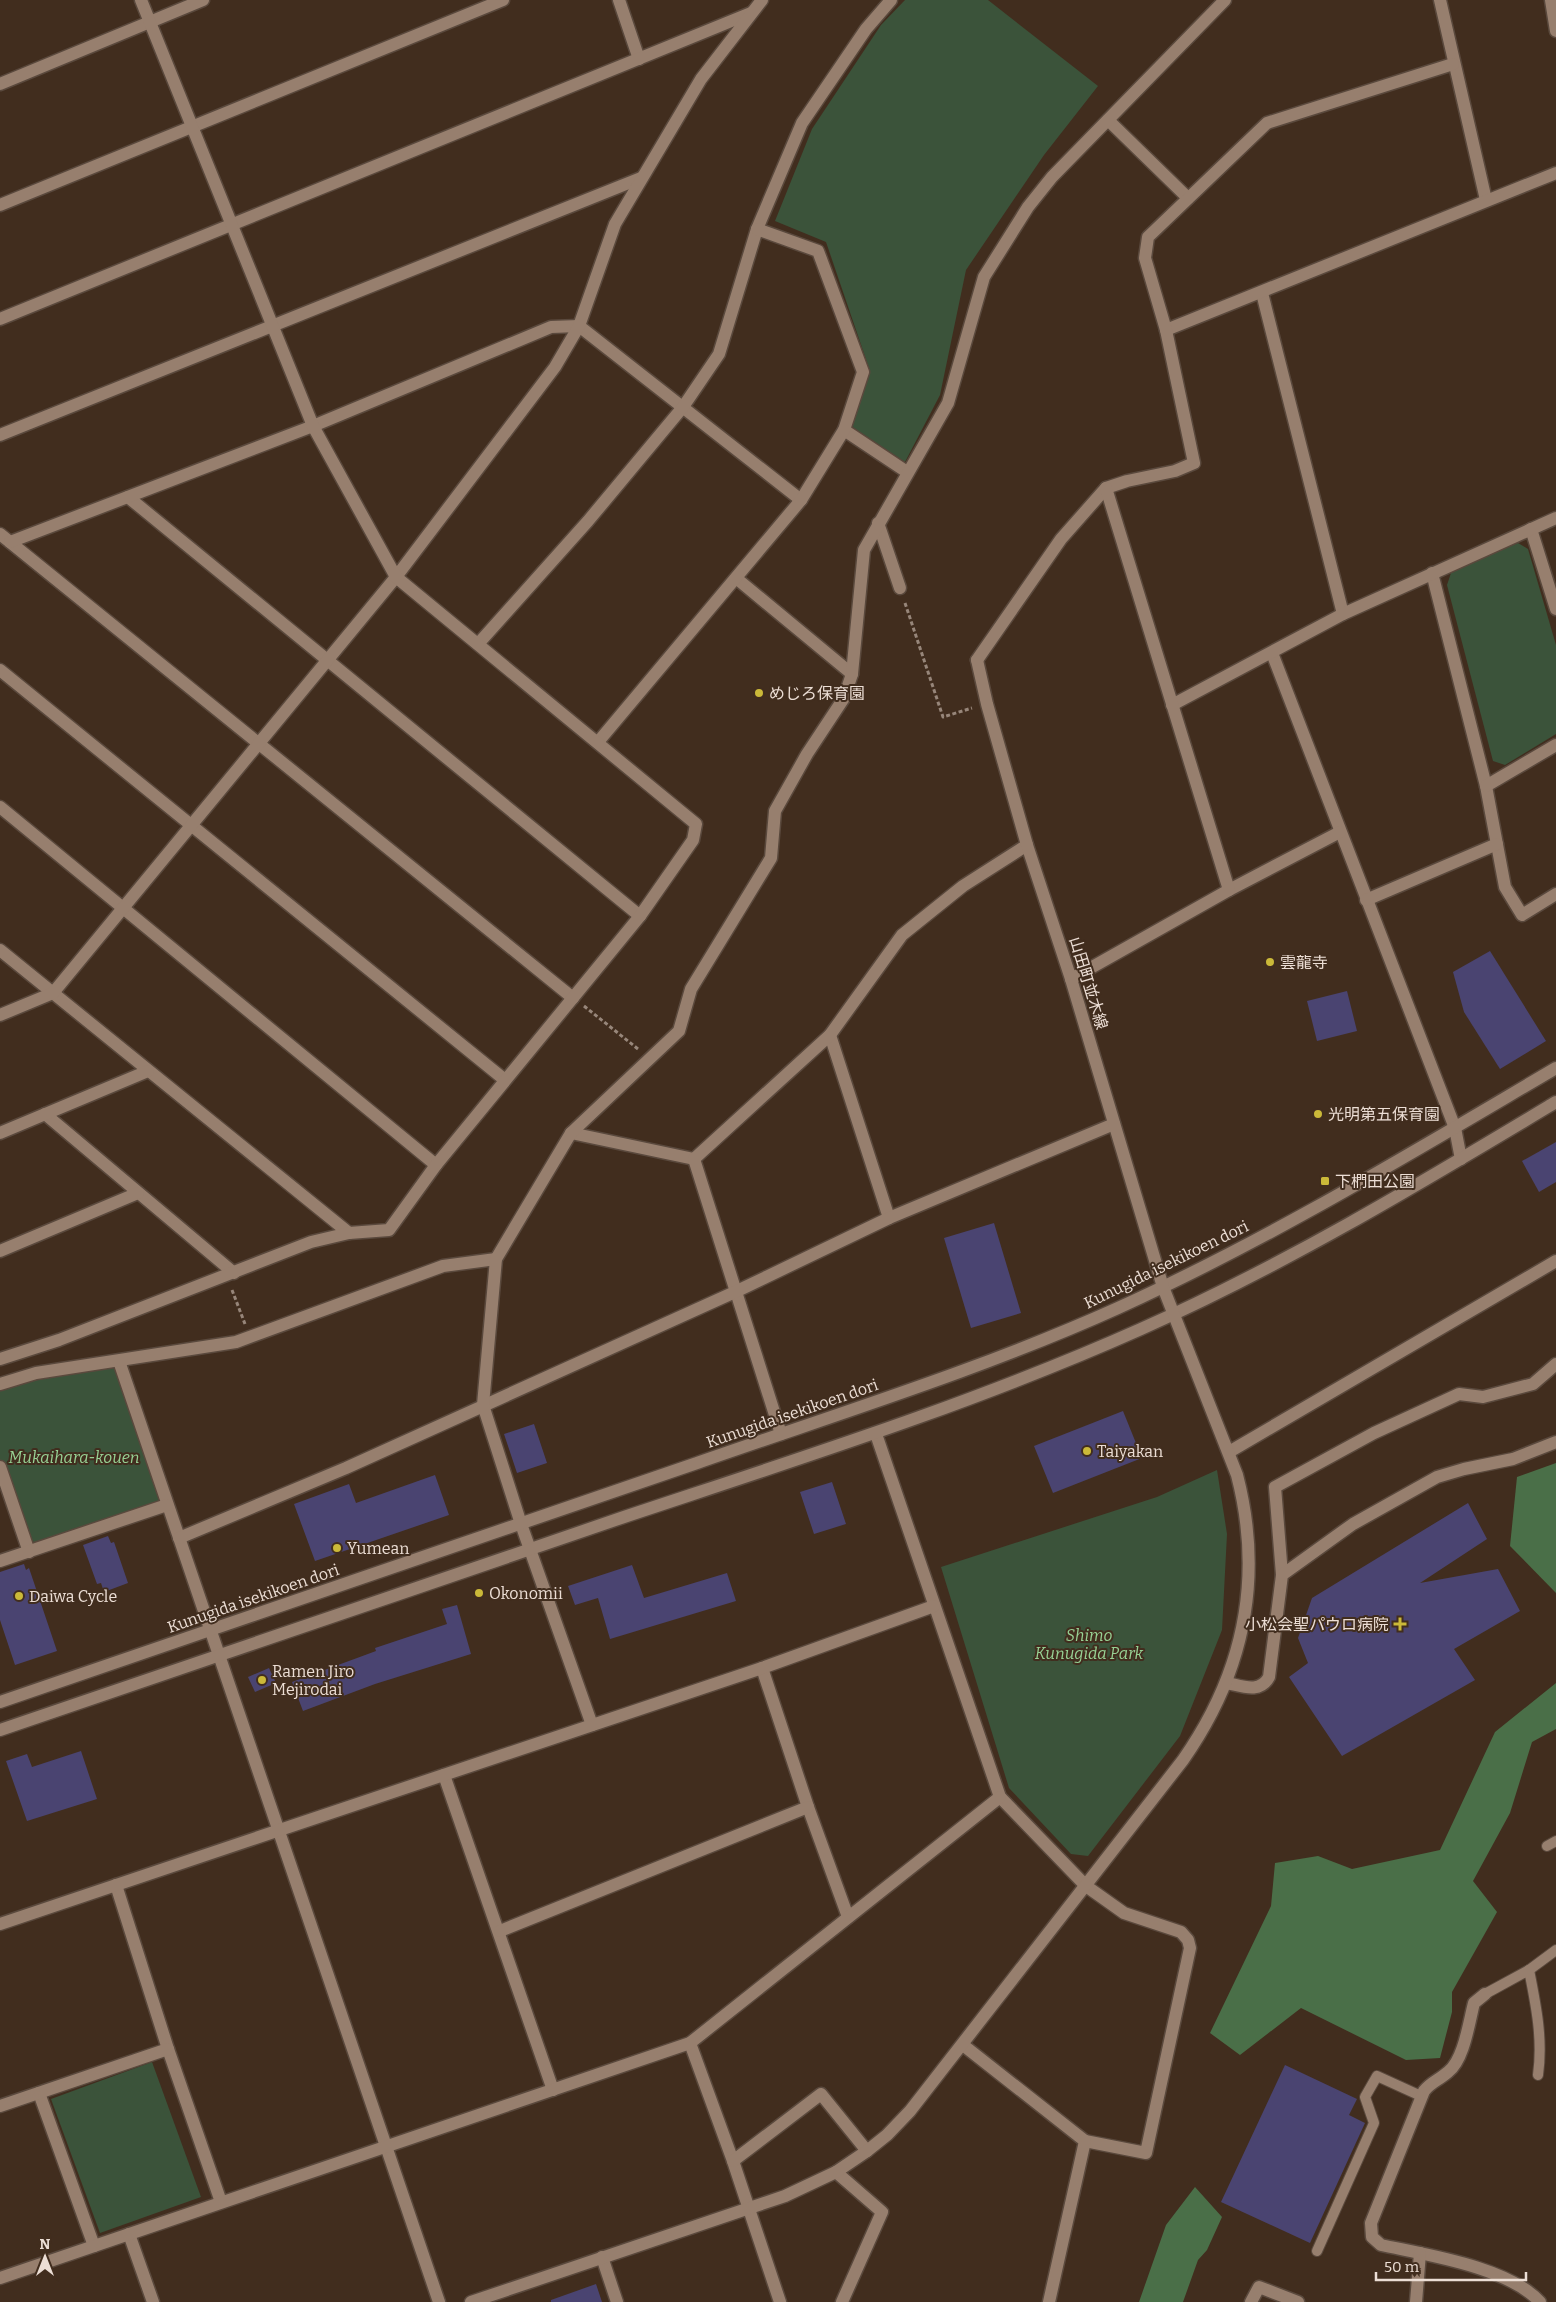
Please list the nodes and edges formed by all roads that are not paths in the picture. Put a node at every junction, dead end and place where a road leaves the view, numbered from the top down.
1 (141, 0) edge
2 (203, 0) edge
3 (503, 0) edge
4 (619, 0) edge
5 (891, 0) edge
6 (1225, 0) edge
7 (1440, 0) edge
8 (1551, 0) edge
9 (757, 4) edge
10 (150, 22) junction
11 (1556, 31) edge
12 (639, 59) junction
13 (1453, 64) junction
14 (0, 84) edge
15 (1108, 120) junction
16 (192, 126) junction
17 (1556, 173) edge
18 (641, 178) junction
19 (1188, 198) junction
20 (1486, 200) junction
21 (0, 205) edge
22 (232, 226) junction
23 (757, 229) junction
24 (1262, 293) junction
25 (0, 320) edge
26 (273, 326) junction
27 (579, 326) junction
28 (1166, 330) junction
29 (683, 407) junction
30 (313, 426) junction
31 (844, 430) junction
32 (0, 435) edge
33 (907, 472) junction
34 (1106, 488) junction
35 (128, 497) junction
36 (801, 500) junction
37 (1556, 518) edge
38 (878, 524) junction
39 (1531, 529) junction
40 (5, 538) edge
41 (1432, 573) junction
42 (396, 577) junction
43 (736, 578) junction
44 (900, 588) road end
45 (1556, 609) edge
46 (1343, 614) junction
47 (478, 644) junction
48 (1272, 653) junction
49 (327, 660) junction
50 (0, 670) edge
51 (852, 674) junction
52 (1172, 705) junction
53 (598, 742) junction
54 (258, 743) junction
55 (1556, 745) edge
56 (1486, 786) junction
57 (0, 807) edge
58 (190, 825) junction
59 (1340, 832) junction
60 (1497, 844) junction
61 (1027, 845) junction
62 (1229, 890) junction
63 (1556, 894) edge
64 (1366, 900) junction
65 (122, 907) junction
66 (640, 916) junction
67 (0, 950) edge
68 (1072, 979) junction
69 (53, 993) junction
70 (573, 998) junction
71 (0, 1015) edge
72 (830, 1035) junction
73 (1556, 1068) edge
74 (148, 1071) junction
75 (505, 1080) junction
76 (1556, 1102) edge
77 (45, 1114) junction
78 (1114, 1124) junction
79 (1454, 1128) junction
80 (0, 1132) edge
81 (571, 1132) junction
82 (694, 1159) junction
83 (1460, 1159) junction
84 (436, 1165) junction
85 (138, 1193) junction
86 (888, 1218) junction
87 (349, 1232) junction
88 (0, 1251) edge
89 (496, 1259) junction
90 (1556, 1261) edge
91 (230, 1274) junction
92 (1163, 1287) junction
93 (735, 1292) junction
94 (1172, 1314) junction
95 (0, 1359) edge
96 (119, 1361) junction
97 (1556, 1364) edge
98 (0, 1384) edge
99 (483, 1405) junction
100 (781, 1434) junction
101 (876, 1434) junction
102 (1556, 1442) edge
103 (1229, 1452) junction
104 (0, 1467) edge
105 (167, 1505) junction
106 (521, 1524) junction
107 (179, 1538) junction
108 (530, 1549) junction
109 (29, 1552) junction
110 (0, 1561) edge
111 (1282, 1575) junction
112 (934, 1606) junction
113 (210, 1629) junction
114 (220, 1656) junction
115 (762, 1668) junction
116 (1227, 1682) junction
117 (0, 1702) edge
118 (592, 1725) junction
119 (0, 1730) edge
120 (444, 1775) junction
121 (1000, 1797) junction
122 (808, 1807) junction
123 (277, 1829) junction
124 (116, 1885) junction
125 (1086, 1886) junction
126 (848, 1917) junction
127 (0, 1924) edge
128 (500, 1931) junction
129 (1556, 1950) edge
130 (1529, 1970) junction
131 (1486, 1994) joint
132 (690, 2043) junction
133 (962, 2045) junction
134 (168, 2049) junction
135 (1538, 2075) dead end
136 (553, 2090) junction
137 (39, 2093) junction
138 (1422, 2096) junction
139 (0, 2106) edge
140 (1085, 2141) junction
141 (385, 2146) junction
142 (867, 2151) junction
143 (734, 2161) junction
144 (836, 2172) junction
145 (221, 2202) junction
146 (749, 2208) junction
147 (130, 2234) junction
148 (94, 2246) junction
149 (1317, 2251) dead end
150 (1420, 2253) junction
151 (602, 2257) junction
152 (0, 2278) edge
153 (1538, 2301) edge
154 (154, 2302) edge
155 (439, 2302) edge
156 (471, 2302) edge
157 (617, 2302) edge
158 (780, 2302) edge
159 (842, 2302) edge
160 (1050, 2302) edge
161 (1251, 2302) edge
162 (1298, 2302) edge
163 (1416, 2302) edge

1 - 10 street
2 - 10 street
3 - 16 street
4 - 12 street
5 - 23 street
6 - 15 street
7 - 13 street
8 - 11 street
9 - 12 street
9 - 18 street
10 - 14 street
10 - 16 street
12 - 22 street
13 - 19 street
13 - 20 street
15 - 19 street
15 - 33 street
16 - 21 street
16 - 22 street
17 - 20 street
18 - 26 street
18 - 27 street
19 - 28 street
20 - 24 street
22 - 25 street
22 - 26 street
23 - 29 street
23 - 31 street
24 - 28 street
24 - 46 street
26 - 30 street
26 - 32 street
27 - 29 street
27 - 30 street
27 - 42 street
28 - 34 street
29 - 36 street
29 - 47 street
30 - 35 street
30 - 42 street
31 - 33 street
31 - 36 street
33 - 38 street
34 - 52 street
34 - 61 street, 山田町並木線
35 - 40 street
35 - 49 street
36 - 43 street
37 - 39 street
38 - 44 street
38 - 51 street
39 - 41 street
39 - 45 street
40 - 54 street
41 - 46 street
41 - 56 street
42 - 47 street
42 - 49 street
43 - 51 street
43 - 53 street
46 - 48 street
47 - 53 street
48 - 52 street
48 - 59 street
49 - 54 street
49 - 66 street
50 - 58 street
51 - 81 street
52 - 62 street
53 - 66 street
54 - 58 street
54 - 70 street
55 - 56 street
56 - 60 street
57 - 65 street
58 - 65 street
58 - 75 street
59 - 62 street
59 - 64 street
60 - 63 street
60 - 64 street
61 - 68 street, 山田町並木線
61 - 72 street
62 - 68 street
64 - 79 street
65 - 69 street
65 - 84 street
66 - 70 street
67 - 69 street
68 - 78 street, 山田町並木線
69 - 71 street
69 - 74 street
70 - 75 street
72 - 82 street
72 - 86 street
73 - 79 street, Kunugida isekikoen dori
74 - 77 street
74 - 87 street
75 - 84 street
76 - 83 street
77 - 80 street
77 - 85 street
78 - 86 street
78 - 92 street, 山田町並木線
79 - 83 street
79 - 92 street, Kunugida isekikoen dori
81 - 82 street
81 - 89 street
82 - 93 street
83 - 94 street
84 - 87 street
85 - 88 street
85 - 91 street
86 - 93 street
87 - 91 street
89 - 96 street
89 - 99 street
90 - 103 street
91 - 95 street
92 - 94 street, 山田町並木線
92 - 100 street, Kunugida isekikoen dori
93 - 99 street
93 - 100 street
94 - 101 street
94 - 103 street, 山田町並木線
96 - 98 street
96 - 105 street
97 - 111 street
99 - 106 street
99 - 107 street
100 - 106 street, Kunugida isekikoen dori
101 - 108 street
101 - 112 street
102 - 111 street
103 - 116 street, 山田町並木線
104 - 109 street
105 - 107 street
105 - 109 street
106 - 108 street
106 - 113 street, Kunugida isekikoen dori
107 - 113 street
108 - 114 street
108 - 118 street
109 - 110 street
111 - 116 street
112 - 115 street
112 - 121 street
113 - 114 street
113 - 117 street, Kunugida isekikoen dori
114 - 119 street
114 - 123 street
115 - 118 street
115 - 122 street
116 - 125 street, 山田町並木線
118 - 120 street
120 - 123 street
120 - 128 street
121 - 125 street
121 - 126 street
122 - 126 street
122 - 128 street
123 - 124 street
123 - 141 street
124 - 127 street
124 - 134 street
125 - 133 street, 山田町並木線
125 - 140 street
126 - 132 street
128 - 136 street
129 - 130 lane
130 - 131 lane
130 - 135 lane
131 - 138 street
132 - 136 street
132 - 143 street
133 - 140 street
133 - 142 street, 山田町並木線
134 - 137 street
134 - 145 street
136 - 141 street
137 - 139 street
137 - 148 street
138 - 149 lane
138 - 150 street
140 - 160 street
141 - 145 street
141 - 155 street
142 - 143 street
142 - 144 street, 山田町並木線
143 - 146 street
144 - 146 street, 山田町並木線
144 - 159 street
145 - 147 street
146 - 151 street, 山田町並木線
146 - 158 street
147 - 148 street
147 - 154 street
148 - 152 street
150 - 153 street
150 - 163 street
151 - 156 street, 山田町並木線
151 - 157 street
161 - 162 street

